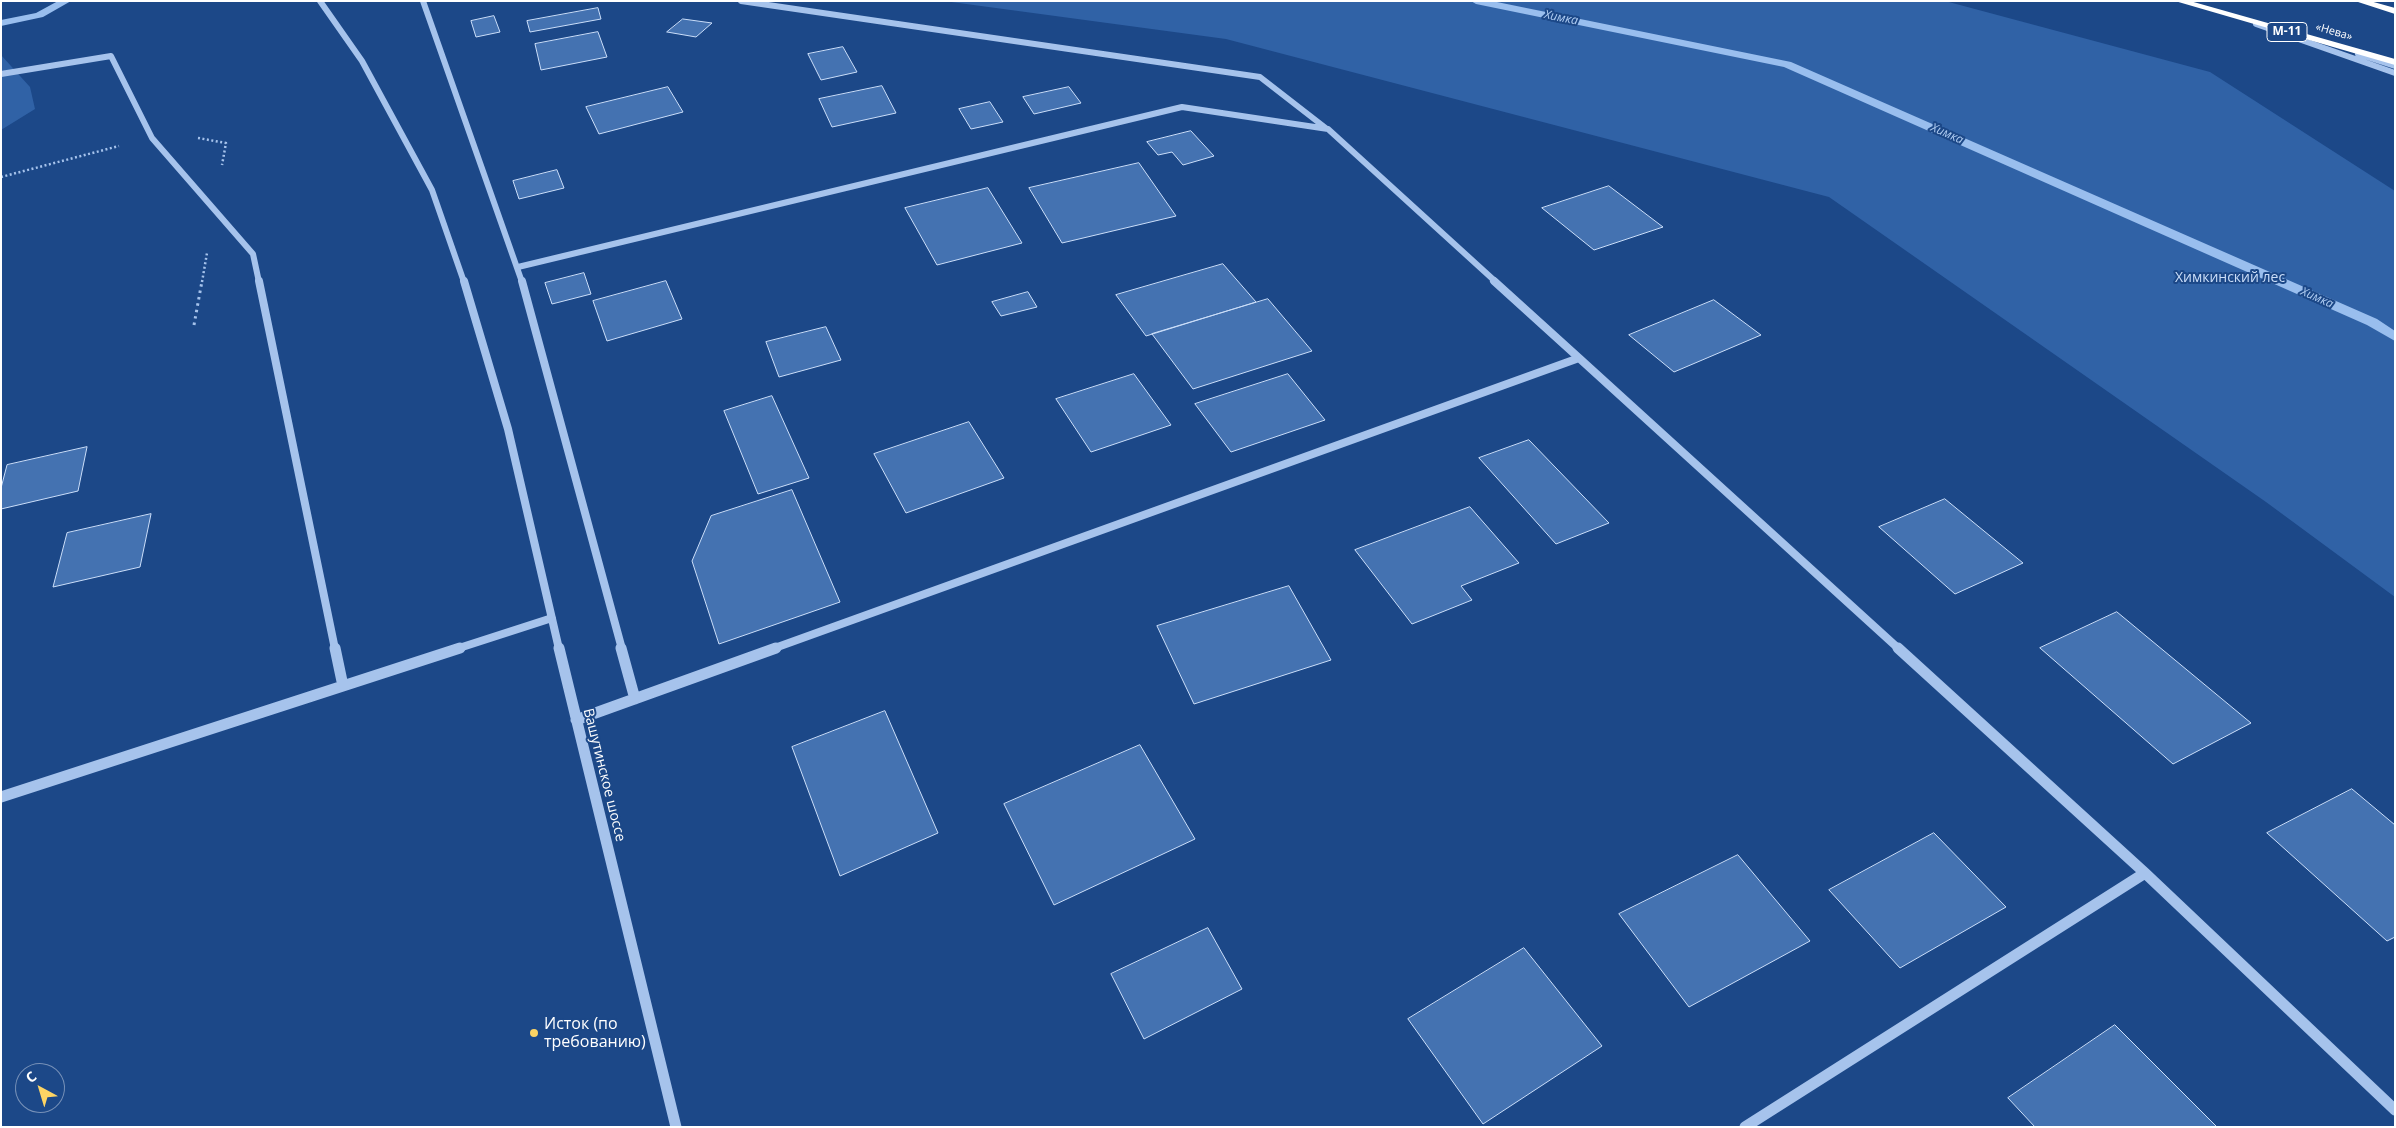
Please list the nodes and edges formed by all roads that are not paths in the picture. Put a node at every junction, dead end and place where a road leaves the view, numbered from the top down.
1 (320, 1) edge
2 (423, 1) edge
3 (741, 1) edge
4 (2179, 1) edge
5 (2359, 1) edge
6 (2395, 11) edge
7 (2241, 19) junction
8 (2323, 42) junction
9 (2395, 62) edge
10 (2395, 66) edge
11 (1, 74) edge
12 (2395, 74) edge
13 (1328, 130) junction
14 (518, 267) junction
15 (1579, 358) junction
16 (508, 429) joint
17 (552, 618) junction
18 (343, 686) junction
19 (635, 699) junction
20 (576, 720) junction
21 (1, 797) edge
22 (2145, 873) junction
23 (2395, 1110) edge
24 (676, 1127) edge
25 (1745, 1127) edge

1 - 16 street
2 - 14 street
3 - 13 street
4 - 7 highway, «Нева» / М-11
5 - 6 highway
7 - 8 highway, «Нева» / М-11
7 - 12 street
8 - 9 highway, «Нева» / М-11
8 - 10 street
11 - 18 street
13 - 14 street
13 - 15 street
14 - 19 street
15 - 19 street
15 - 22 street
16 - 17 street, Вашутинское шоссе
17 - 18 street
17 - 20 street, Вашутинское шоссе
18 - 21 street
19 - 20 street
20 - 24 street, Вашутинское шоссе
22 - 23 street
22 - 25 street

